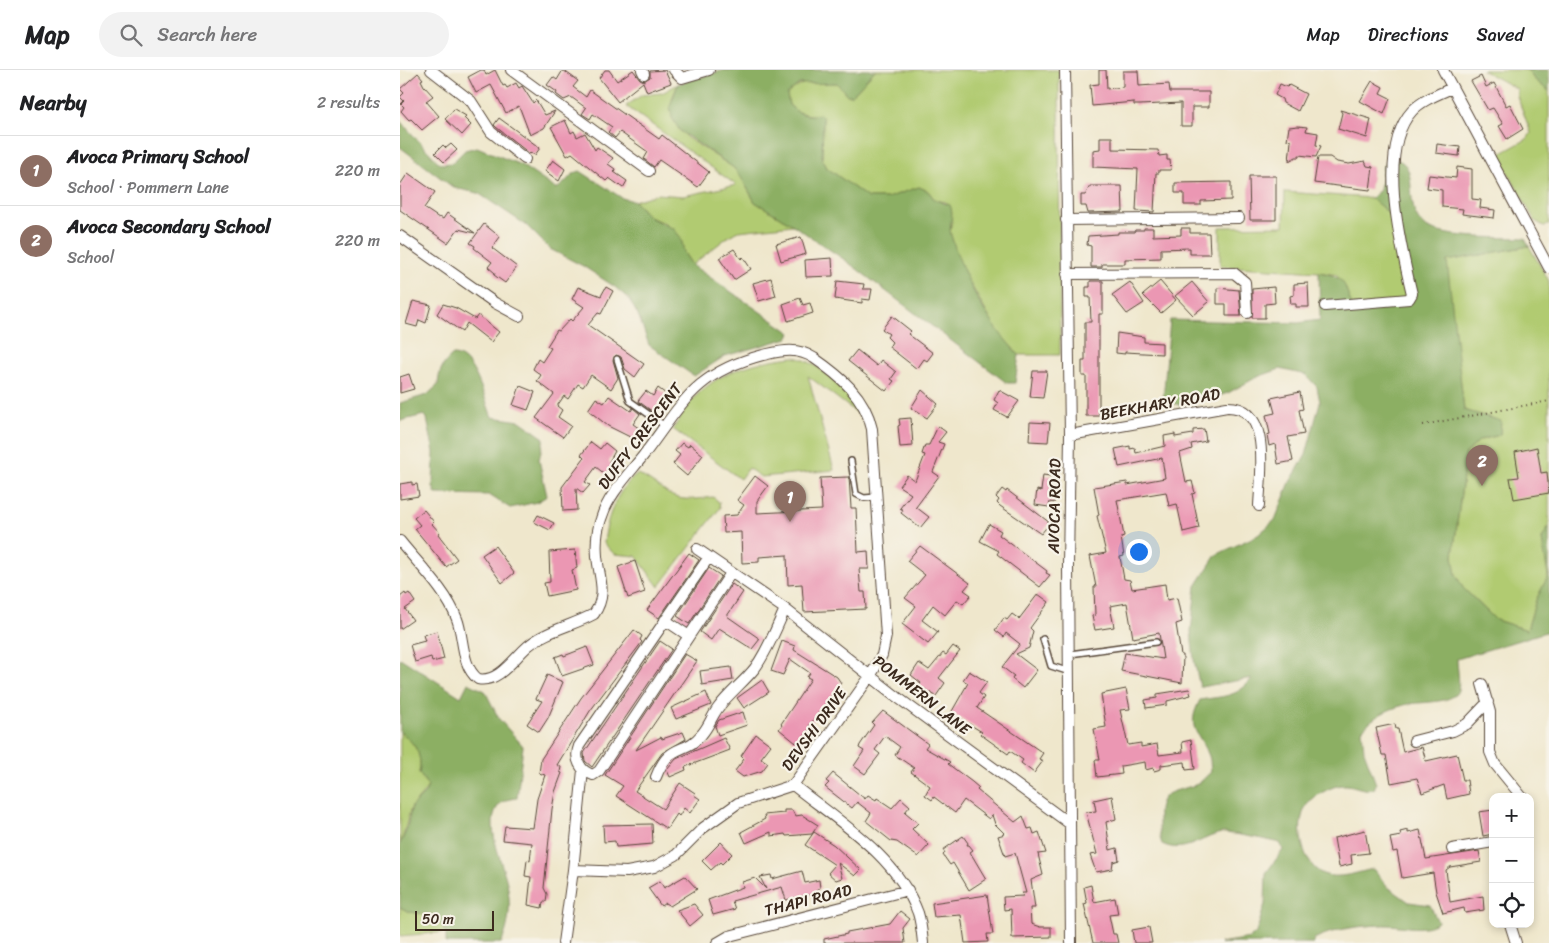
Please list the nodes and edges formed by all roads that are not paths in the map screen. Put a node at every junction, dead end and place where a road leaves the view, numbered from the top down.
1 (431, 70) edge
2 (510, 70) edge
3 (674, 70) edge
4 (710, 70) edge
5 (1065, 70) edge
6 (1443, 70) edge
7 (1452, 88) junction
8 (525, 159) dead end
9 (649, 171) dead end
10 (1239, 218) dead end
11 (1066, 220) junction
12 (400, 236) edge
13 (1549, 268) edge
14 (1067, 274) junction
15 (1325, 306) dead end
16 (1246, 313) dead end
17 (519, 316) dead end
18 (617, 360) dead end
19 (666, 426) junction
20 (1070, 435) junction
21 (851, 461) dead end
22 (877, 497) junction
23 (1258, 506) dead end
24 (400, 541) edge
25 (697, 549) dead end
26 (709, 557) junction
27 (731, 573) junction
28 (785, 609) junction
29 (665, 620) junction
30 (689, 636) junction
31 (1043, 639) dead end
32 (1156, 642) dead end
33 (1070, 654) junction
34 (1070, 672) junction
35 (871, 674) junction
36 (1482, 684) dead end
37 (1488, 702) junction
38 (1414, 741) dead end
39 (583, 770) junction
40 (656, 777) dead end
41 (792, 785) junction
42 (1519, 793) edge
43 (1070, 824) junction
44 (1489, 843) edge
45 (1452, 849) dead end
46 (572, 870) junction
47 (908, 890) junction
48 (1511, 928) edge
49 (564, 943) edge
50 (717, 943) edge
51 (923, 943) edge
52 (1071, 943) edge
53 (1516, 943) edge

1 - 8 street
2 - 9 street
3 - 4 street
5 - 11 street, AVOCA ROAD
6 - 7 street
7 - 13 street
7 - 15 street
10 - 11 street
11 - 14 street, AVOCA ROAD
12 - 17 street
14 - 16 street
14 - 20 street, AVOCA ROAD
18 - 19 lane
19 - 22 street, DUFFY CRESCENT
19 - 24 street, DUFFY CRESCENT
20 - 23 street, BEEKHARY ROAD
20 - 33 street, AVOCA ROAD
21 - 22 lane
22 - 35 street, DUFFY CRESCENT
25 - 26 street, POMMERN LANE
26 - 27 street, POMMERN LANE
26 - 29 street
27 - 28 street, POMMERN LANE
27 - 30 street
28 - 35 street, POMMERN LANE
28 - 40 street
29 - 30 street
29 - 39 street
30 - 39 street
31 - 34 lane
32 - 33 lane
33 - 34 street, AVOCA ROAD
34 - 43 street, AVOCA ROAD
35 - 41 street, DEVSHI DRIVE
35 - 43 street, POMMERN LANE
36 - 37 street
37 - 38 street
37 - 42 street
39 - 46 street
41 - 46 street, DEVSHI DRIVE
41 - 47 street
43 - 52 street, AVOCA ROAD
44 - 45 street
46 - 49 street
47 - 50 street, THAPI ROAD
47 - 51 street
48 - 53 street

